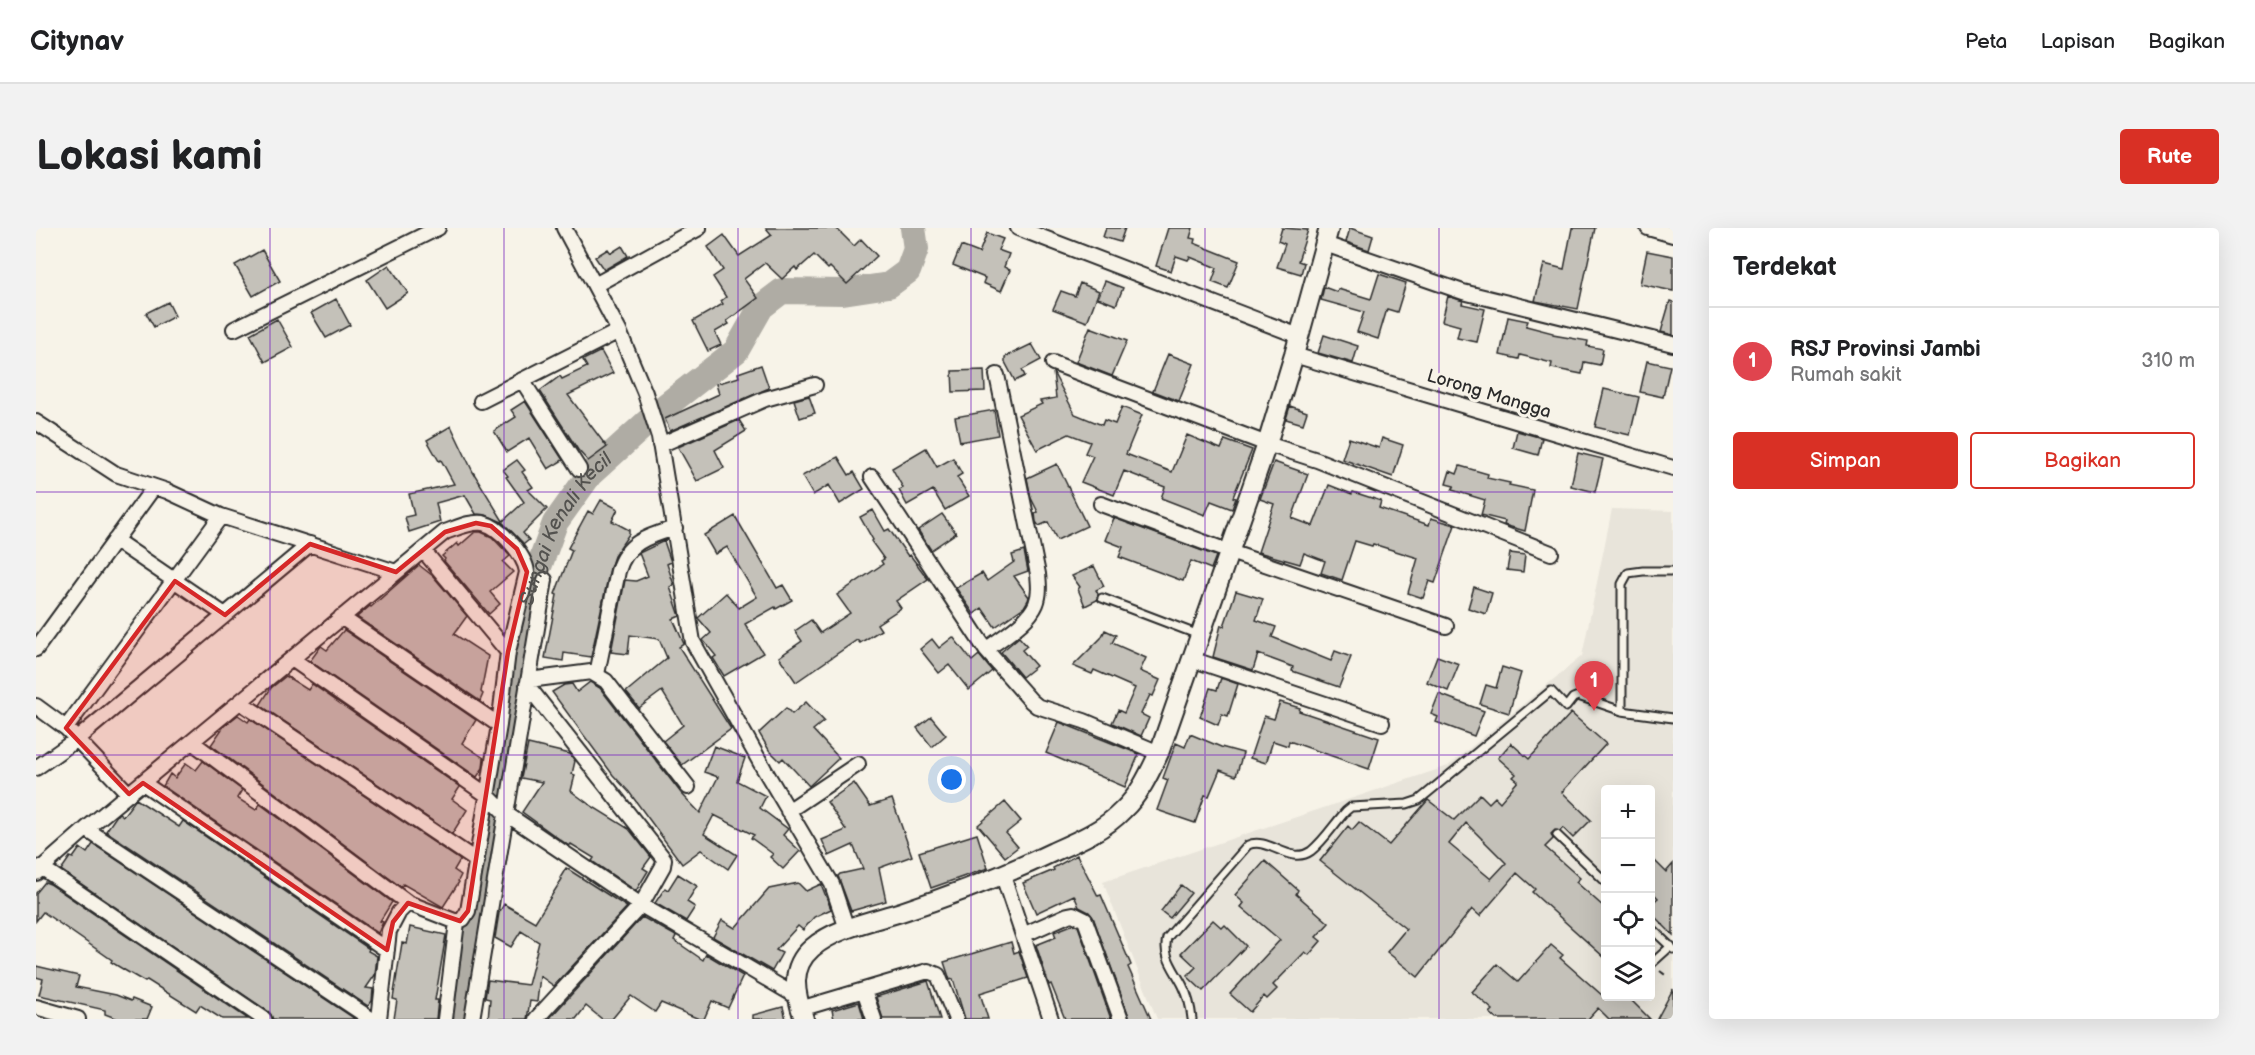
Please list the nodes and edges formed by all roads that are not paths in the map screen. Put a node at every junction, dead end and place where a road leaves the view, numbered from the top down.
1 (438, 228) edge
2 (564, 228) edge
3 (699, 228) edge
4 (1018, 228) edge
5 (1648, 228) edge
6 (1327, 236) edge
7 (1673, 236) edge
8 (595, 285) junction
9 (234, 329) dead end
10 (619, 331) junction
11 (1299, 336) junction
12 (1673, 344) edge
13 (1294, 355) junction
14 (1053, 363) dead end
15 (997, 375) dead end
16 (522, 380) junction
17 (815, 385) dead end
18 (481, 401) dead end
19 (36, 422) edge
20 (660, 441) junction
21 (1267, 444) junction
22 (1673, 468) edge
23 (579, 469) dead end
24 (872, 477) dead end
25 (154, 487) junction
26 (1101, 504) dead end
27 (221, 516) junction
28 (675, 528) junction
29 (115, 540) junction
30 (310, 544) junction
31 (423, 550) junction
32 (1230, 552) junction
33 (1551, 553) dead end
34 (1673, 571) edge
35 (396, 572) junction
36 (545, 580) dead end
37 (175, 581) junction
38 (1102, 598) dead end
39 (225, 615) junction
40 (341, 617) junction
41 (1446, 626) dead end
42 (1200, 635) junction
43 (36, 649) edge
44 (986, 650) junction
45 (508, 652) junction
46 (292, 659) junction
47 (1191, 659) junction
48 (597, 674) junction
49 (528, 683) junction
50 (240, 702) junction
51 (36, 706) edge
52 (1622, 711) junction
53 (1673, 718) edge
54 (1382, 723) dead end
55 (499, 725) junction
56 (66, 728) junction
57 (77, 738) junction
58 (192, 742) junction
59 (1159, 753) junction
60 (858, 764) dead end
61 (36, 768) edge
62 (143, 783) junction
63 (688, 787) dead end
64 (129, 794) junction
65 (488, 797) junction
66 (503, 811) junction
67 (788, 811) junction
68 (86, 829) junction
69 (1557, 835) dead end
70 (477, 861) junction
71 (39, 870) edge
72 (1003, 876) junction
73 (1601, 878) edge
74 (408, 903) junction
75 (640, 905) junction
76 (457, 922) junction
77 (847, 929) junction
78 (1655, 932) edge
79 (1023, 936) junction
80 (1672, 948) edge
81 (387, 950) junction
82 (1655, 961) edge
83 (864, 990) junction
84 (36, 1007) edge
85 (800, 1008) edge
86 (78, 1019) edge
87 (264, 1019) edge
88 (371, 1019) edge
89 (379, 1019) edge
90 (445, 1019) edge
91 (472, 1019) edge
92 (536, 1019) edge
93 (874, 1019) edge
94 (956, 1019) edge
95 (1051, 1019) edge
96 (1121, 1019) edge
97 (1192, 1019) edge

1 - 9 street
2 - 8 street
3 - 8 street
4 - 11 street
5 - 7 street
6 - 11 street
6 - 12 street
8 - 10 street
10 - 16 street
10 - 20 street
11 - 13 street
13 - 21 street
13 - 22 street, Lorong Mangga
14 - 21 street
15 - 44 street
16 - 18 street
16 - 23 street
17 - 20 street
19 - 25 street
20 - 28 street
21 - 32 street
21 - 33 street
24 - 44 street
25 - 27 street
25 - 29 street
26 - 32 street
27 - 30 street
27 - 37 street
28 - 48 street
28 - 67 street
29 - 37 street
29 - 43 street
30 - 35 street
30 - 39 street
31 - 35 street
31 - 45 street
31 - 45 street
32 - 41 street
32 - 42 street
34 - 52 lane
35 - 40 street
36 - 49 street
37 - 39 street
37 - 56 street
38 - 42 lane
39 - 57 street
40 - 46 street
40 - 55 street
42 - 47 street
44 - 59 street
45 - 55 street
46 - 50 street
46 - 65 street
47 - 54 street
47 - 59 street
48 - 49 street
48 - 63 street
49 - 66 street
49 - 75 street
50 - 58 street
50 - 70 street
51 - 56 street
52 - 53 lane
52 - 97 lane
55 - 65 street
56 - 57 street
57 - 61 street
57 - 64 street
58 - 62 street
58 - 74 street
59 - 72 street
60 - 67 street
62 - 64 street
62 - 81 street
64 - 68 street
65 - 66 street
65 - 70 street
66 - 75 street
66 - 91 street
67 - 77 street
68 - 71 street
68 - 88 street
69 - 73 lane
70 - 76 street
71 - 87 street
72 - 77 street
72 - 79 street
74 - 76 street
74 - 81 street
75 - 85 street
75 - 92 street
76 - 90 street
77 - 85 street
78 - 80 lane
79 - 95 street
79 - 96 street
80 - 82 lane
81 - 89 street
83 - 85 street
83 - 93 street
83 - 94 street
84 - 86 street

